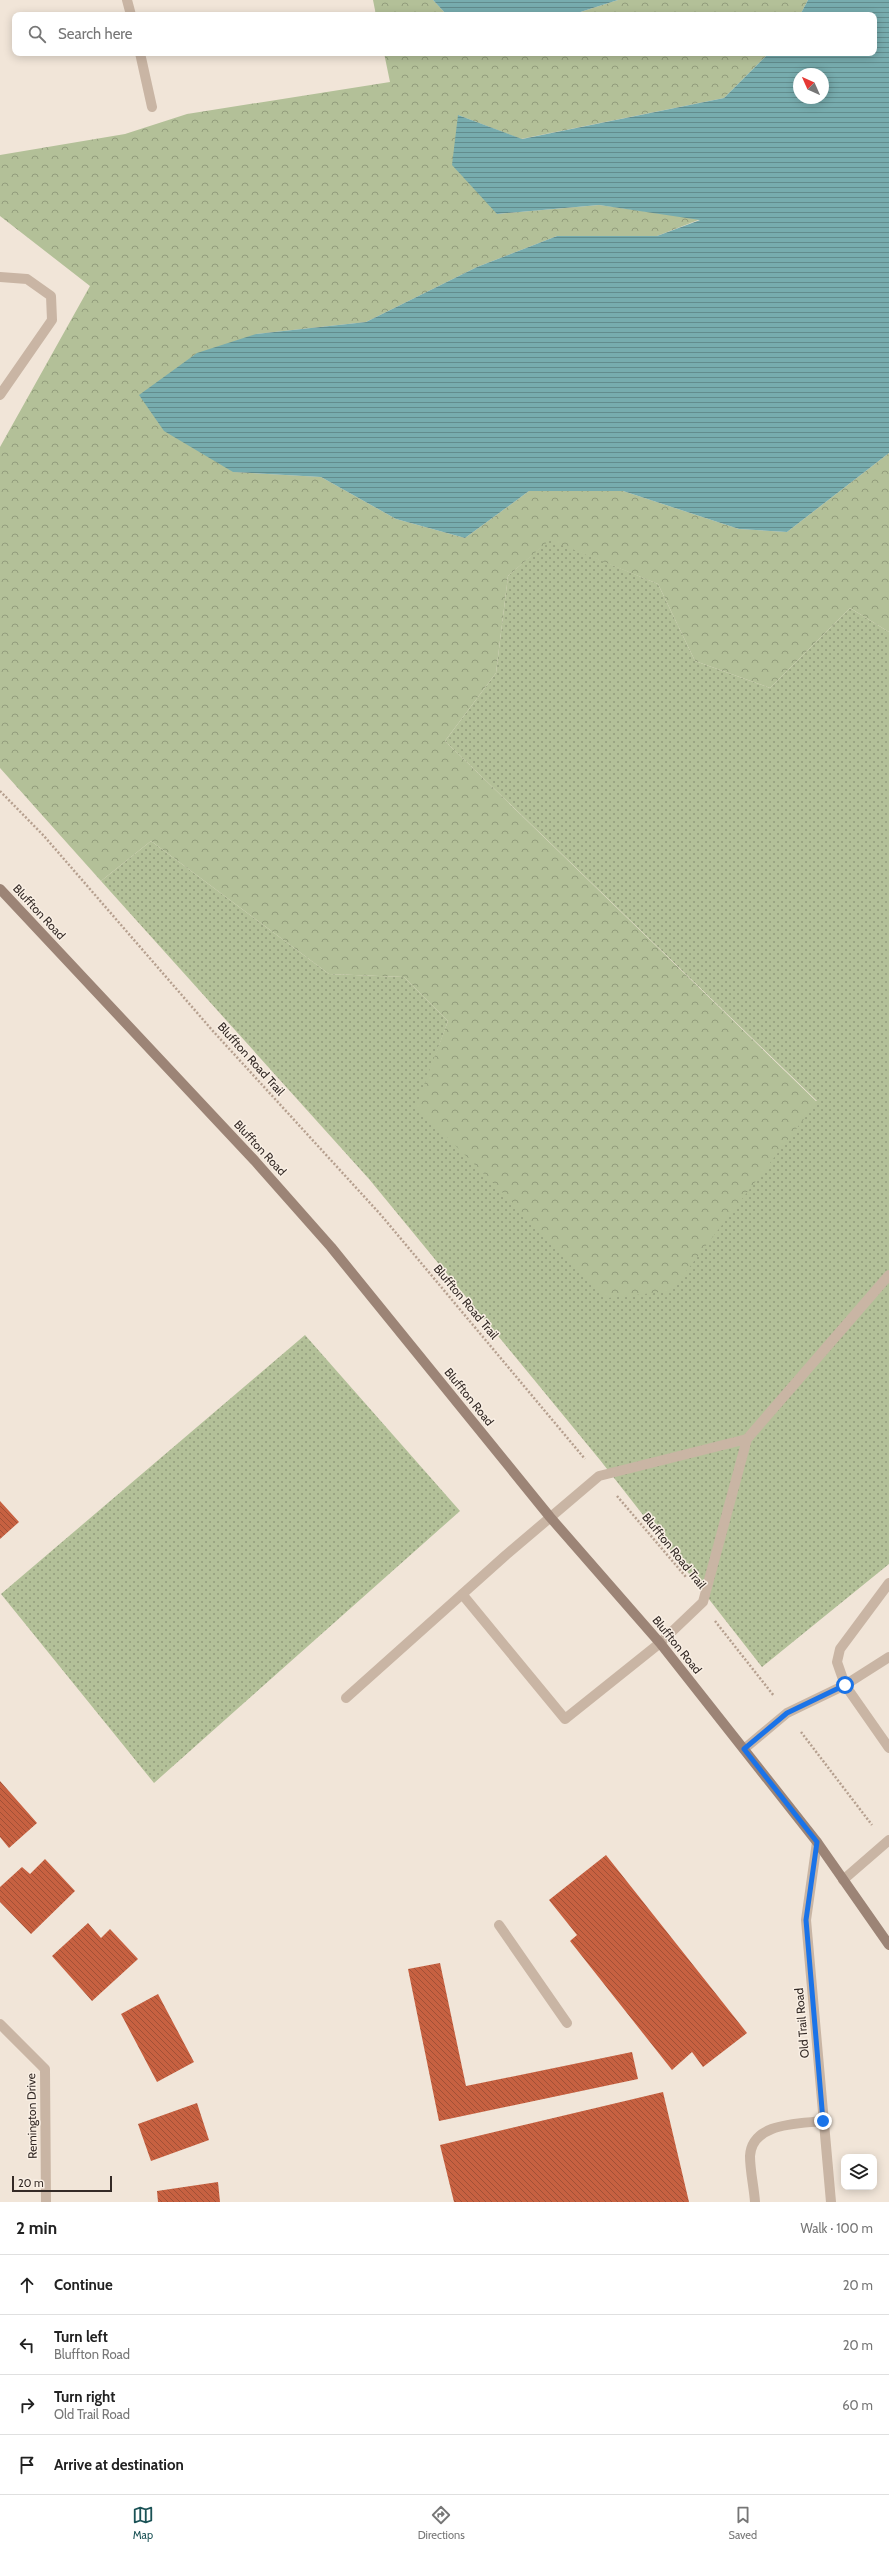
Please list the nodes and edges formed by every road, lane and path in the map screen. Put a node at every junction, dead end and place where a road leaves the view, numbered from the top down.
1 (127, 0) edge
2 (130, 12) edge
3 (141, 56) edge
4 (152, 107) dead end
5 (0, 277) edge
6 (0, 395) edge
7 (0, 791) edge
8 (0, 890) edge
9 (889, 1275) edge
10 (747, 1439) junction
11 (599, 1476) junction
12 (550, 1517) junction
13 (889, 1583) edge
14 (462, 1594) junction
15 (703, 1602) junction
16 (660, 1643) junction
17 (889, 1657) edge
18 (845, 1685) junction
19 (346, 1698) dead end
20 (787, 1713) junction
21 (889, 1748) edge
22 (744, 1749) junction
23 (817, 1842) junction
24 (887, 1842) edge
25 (843, 1880) junction
26 (499, 1925) dead end
27 (889, 1945) edge
28 (567, 2023) dead end
29 (0, 2024) edge
30 (823, 2121) junction
31 (46, 2202) edge
32 (755, 2202) edge
33 (831, 2202) edge

1 - 2 street
3 - 4 street
5 - 6 street
7 - 11 path, Bluffton Road Trail
8 - 12 main road, Bluffton Road
9 - 10 street
10 - 11 street
10 - 15 street
11 - 12 street
11 - 15 path, Bluffton Road Trail
12 - 14 street
12 - 16 main road, Bluffton Road
13 - 18 street
14 - 16 street
14 - 19 street
15 - 16 street
15 - 20 path, Bluffton Road Trail
16 - 22 main road, Bluffton Road
17 - 18 street
18 - 20 street
18 - 21 street
20 - 22 street
20 - 24 path, Bluffton Road Trail
22 - 23 main road, Bluffton Road
23 - 25 main road, Bluffton Road
23 - 30 street, Old Trail Road
24 - 25 street
25 - 27 main road, Bluffton Road
26 - 28 street
29 - 31 street, Remington Drive
30 - 32 street
30 - 33 street, Old Trail Road

